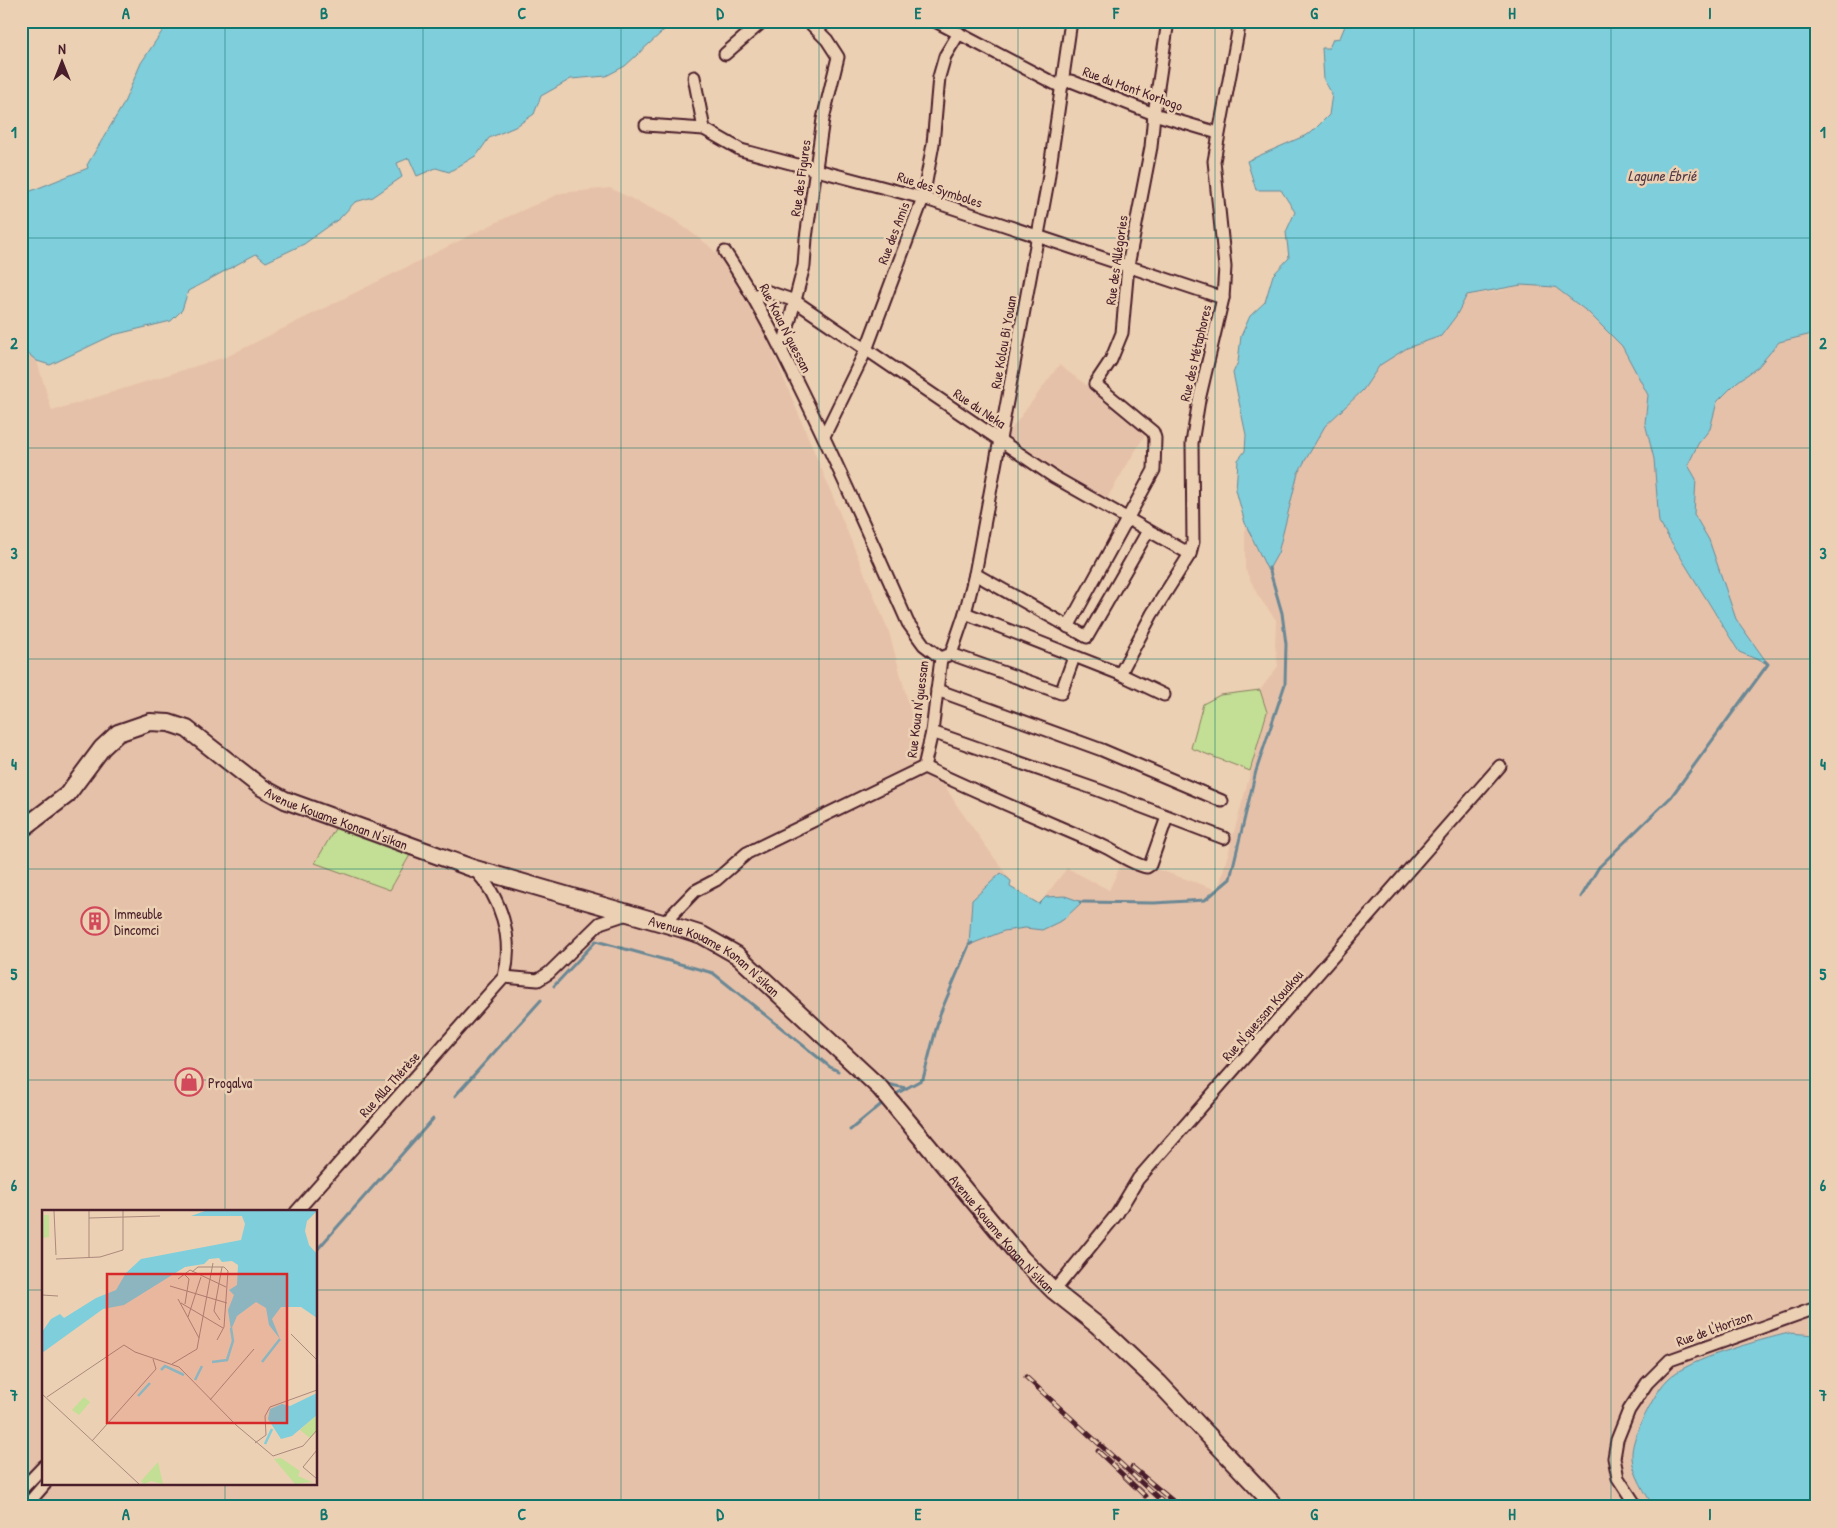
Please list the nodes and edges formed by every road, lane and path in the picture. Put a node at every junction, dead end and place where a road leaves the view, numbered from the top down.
1 (763, 21) edge
2 (808, 21) edge
3 (935, 21) edge
4 (1071, 21) edge
5 (1168, 21) edge
6 (1240, 21) edge
7 (959, 32) junction
8 (725, 54) dead end
9 (694, 77) dead end
10 (1061, 86) junction
11 (1154, 114) junction
12 (646, 126) dead end
13 (704, 129) junction
14 (1218, 133) junction
15 (817, 169) junction
16 (923, 198) junction
17 (1037, 236) junction
18 (725, 252) dead end
19 (1128, 266) junction
20 (754, 296) junction
21 (1223, 298) junction
22 (795, 301) junction
23 (782, 350) junction
24 (866, 350) junction
25 (824, 436) junction
26 (1000, 440) junction
27 (1129, 519) junction
28 (1148, 531) junction
29 (1190, 554) junction
30 (975, 574) junction
31 (965, 613) junction
32 (1068, 627) junction
33 (946, 656) junction
34 (1074, 656) junction
35 (1120, 674) junction
36 (937, 690) junction
37 (1164, 695) dead end
38 (932, 732) junction
39 (1500, 766) dead end
40 (924, 767) junction
41 (1222, 800) dead end
42 (1168, 817) junction
43 (21, 830) edge
44 (1224, 838) dead end
45 (472, 868) junction
46 (627, 914) junction
47 (662, 924) junction
48 (504, 977) junction
49 (298, 1210) edge
50 (1054, 1290) junction
51 (1816, 1308) edge
52 (42, 1468) edge
53 (43, 1486) edge
54 (21, 1490) edge
55 (25, 1507) edge
56 (1276, 1507) edge
57 (1637, 1507) edge

1 - 8 street
2 - 15 street, Rue des Figures
3 - 7 street, Rue du Mont Korhogo
4 - 10 street, Rue Kolou Bi Youan
5 - 11 street, Rue des Allégories
6 - 14 street, Rue des Métaphores
7 - 10 street, Rue du Mont Korhogo
7 - 16 street, Rue des Amis
9 - 13 street
10 - 11 street, Rue du Mont Korhogo
10 - 17 street, Rue Kolou Bi Youan
11 - 14 street, Rue du Mont Korhogo
11 - 19 street, Rue des Allégories
12 - 13 street, Rue des Symboles
13 - 15 street, Rue des Symboles
14 - 21 street, Rue des Métaphores
15 - 16 street, Rue des Symboles
15 - 22 street, Rue des Figures
16 - 17 street, Rue des Symboles
16 - 24 street, Rue des Amis
17 - 19 street, Rue des Symboles
17 - 26 street, Rue Kolou Bi Youan
18 - 20 street, Rue Koua N'guessan
19 - 21 street, Rue des Symboles
19 - 27 street, Rue des Allégories
20 - 22 street, Rue du Neka
20 - 23 street, Rue Koua N'guessan
21 - 29 street, Rue des Métaphores
22 - 23 street, Rue des Figures
22 - 24 street, Rue du Neka
23 - 25 street, Rue Koua N'guessan
24 - 25 street, Rue des Amis
24 - 26 street, Rue du Neka
25 - 33 street, Rue Koua N'guessan
26 - 27 street, Rue du Neka
26 - 30 street, Rue Kolou Bi Youan
27 - 28 street, Rue du Neka
27 - 32 street
28 - 29 street, Rue du Neka
28 - 32 street
29 - 35 street, Rue des Métaphores
30 - 31 street, Rue Kolou Bi Youan
30 - 32 street
31 - 33 street, Rue Kolou Bi Youan
31 - 34 street
33 - 34 street
33 - 36 street, Rue Koua N'guessan
34 - 35 street
35 - 37 street
36 - 38 street, Rue Koua N'guessan
36 - 41 street
38 - 40 street, Rue Koua N'guessan
38 - 42 street
39 - 50 street, Rue N'guessan Kouakou
40 - 42 street
40 - 47 street, Rue Koua N'guessan
42 - 44 street
43 - 45 street, Avenue Kouame Konan N'sikan
45 - 46 street, Avenue Kouame Konan N'sikan
45 - 48 street
46 - 47 street, Avenue Kouame Konan N'sikan
46 - 48 street
47 - 50 street, Avenue Kouame Konan N'sikan
48 - 49 street, Rue Alla Thérèse
50 - 56 street, Avenue Kouame Konan N'sikan
51 - 57 street, Rue de l'Horizon
52 - 54 street
53 - 55 street

